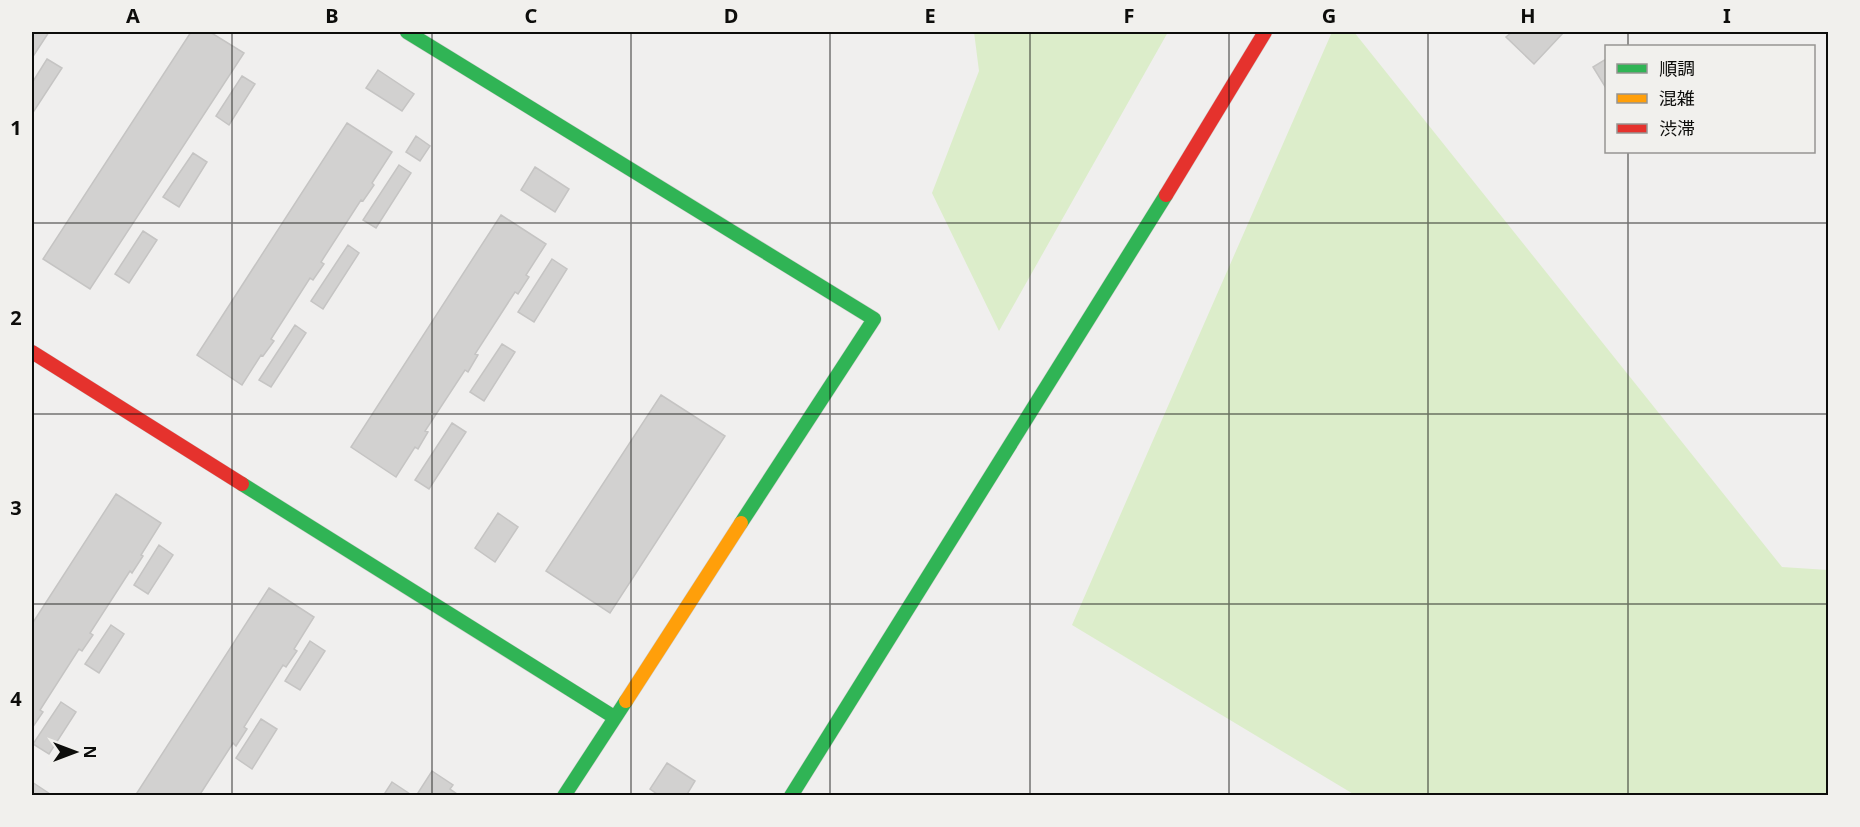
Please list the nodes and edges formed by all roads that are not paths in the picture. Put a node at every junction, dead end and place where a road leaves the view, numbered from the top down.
1 (407, 32) edge
2 (1265, 32) edge
3 (32, 352) edge
4 (614, 717) junction
5 (564, 795) edge
6 (791, 795) edge

1 - 4 street
2 - 6 street
3 - 4 street
4 - 5 street

